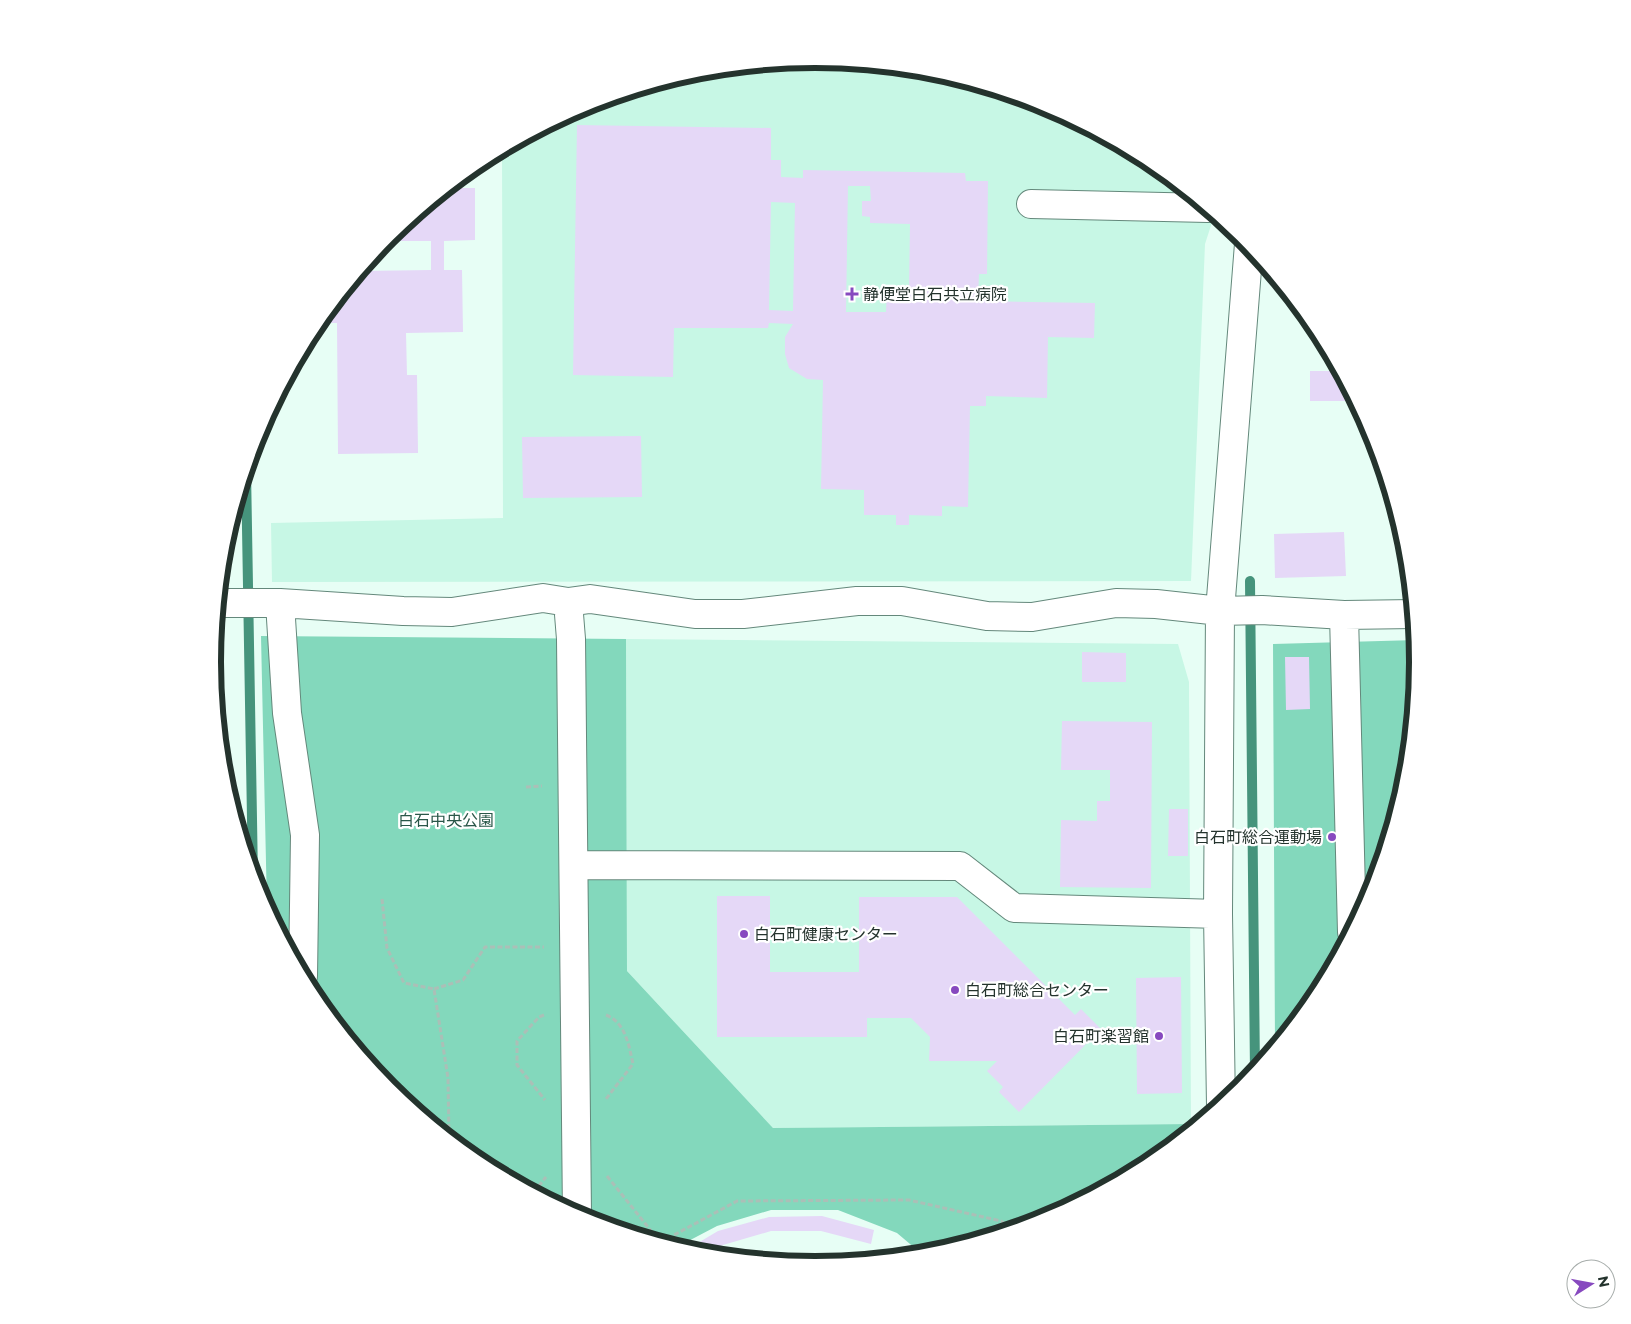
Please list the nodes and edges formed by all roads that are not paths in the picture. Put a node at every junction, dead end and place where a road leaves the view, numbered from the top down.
1 (1031, 204) dead end
2 (1198, 208) edge
3 (1248, 255) edge
4 (568, 602) junction
5 (224, 603) edge
6 (280, 603) junction
7 (1227, 611) junction
8 (1408, 614) edge
9 (1344, 615) junction
10 (574, 865) junction
11 (1218, 914) junction
12 (1352, 919) edge
13 (303, 963) edge
14 (1221, 1096) edge
15 (577, 1206) edge

1 - 2 street
3 - 7 street
4 - 6 street
4 - 7 street
4 - 10 street
5 - 6 street
6 - 13 street
7 - 9 street
7 - 11 street
8 - 9 street
9 - 12 street
10 - 11 street
10 - 15 street
11 - 14 street

